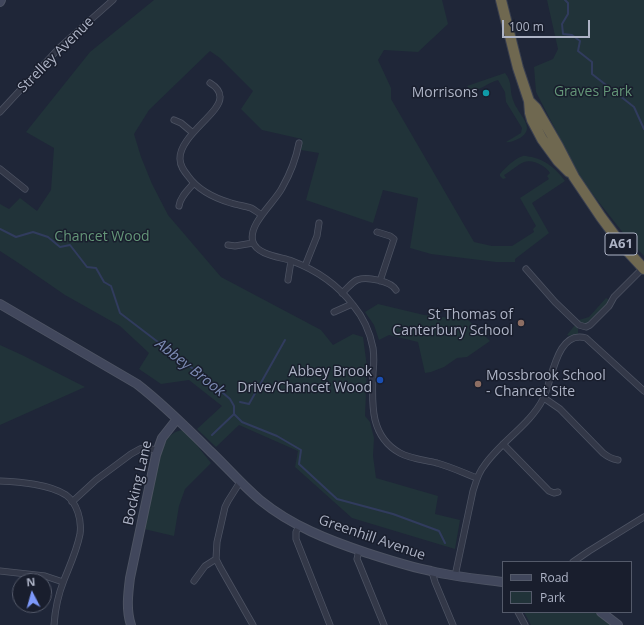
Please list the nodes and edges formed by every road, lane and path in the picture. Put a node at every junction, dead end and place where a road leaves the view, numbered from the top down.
1 (113, 0) edge
2 (501, 0) edge
3 (210, 83) dead end
4 (0, 112) edge
5 (174, 120) dead end
6 (193, 133) junction
7 (299, 143) dead end
8 (0, 169) edge
9 (194, 183) junction
10 (25, 189) dead end
11 (179, 206) dead end
12 (262, 214) junction
13 (319, 223) dead end
14 (377, 232) dead end
15 (253, 243) junction
16 (228, 245) dead end
17 (291, 261) junction
18 (305, 266) junction
19 (526, 269) dead end
20 (644, 269) edge
21 (288, 280) dead end
22 (380, 281) junction
23 (396, 290) dead end
24 (342, 293) junction
25 (0, 304) edge
26 (352, 304) junction
27 (334, 312) dead end
28 (644, 391) edge
29 (544, 398) junction
30 (177, 419) junction
31 (503, 444) junction
32 (157, 450) junction
33 (618, 460) dead end
34 (477, 478) junction
35 (0, 481) edge
36 (240, 482) junction
37 (558, 492) dead end
38 (72, 502) junction
39 (644, 517) edge
40 (298, 526) junction
41 (359, 550) junction
42 (216, 559) junction
43 (574, 561) edge
44 (0, 571) edge
45 (432, 572) junction
46 (456, 576) junction
47 (194, 581) dead end
48 (63, 582) junction
49 (502, 582) edge
50 (519, 613) edge
51 (602, 613) edge
52 (54, 625) edge
53 (131, 625) edge
54 (253, 625) edge
55 (330, 625) edge
56 (384, 625) edge
57 (453, 625) edge
58 (525, 625) edge
59 (618, 625) edge

1 - 4 street, Strelley Avenue
2 - 20 highway, A61
3 - 6 street
5 - 6 street
6 - 9 street
7 - 12 street
8 - 10 street
9 - 11 street
9 - 12 street
12 - 15 street
13 - 18 street
14 - 22 street
15 - 16 street
15 - 17 street
17 - 18 street
17 - 21 street
18 - 24 street
19 - 20 street
22 - 23 street
22 - 24 street
24 - 26 street
25 - 30 street
26 - 27 street
26 - 34 street
28 - 29 street
29 - 31 street
29 - 33 street
30 - 32 street, Bocking Lane
30 - 36 street, Greenhill Avenue
31 - 34 street
31 - 37 street
32 - 38 street
32 - 53 street, Bocking Lane
34 - 46 street
35 - 38 street
36 - 40 street, Greenhill Avenue
36 - 42 street
38 - 48 street
39 - 43 street
40 - 41 street, Greenhill Avenue
40 - 55 street
41 - 45 street, Greenhill Avenue
41 - 56 street
42 - 47 street
42 - 54 street
44 - 48 street
45 - 46 street, Greenhill Avenue
45 - 57 street
46 - 49 street, Greenhill Avenue
48 - 52 street
50 - 58 street
51 - 59 street

